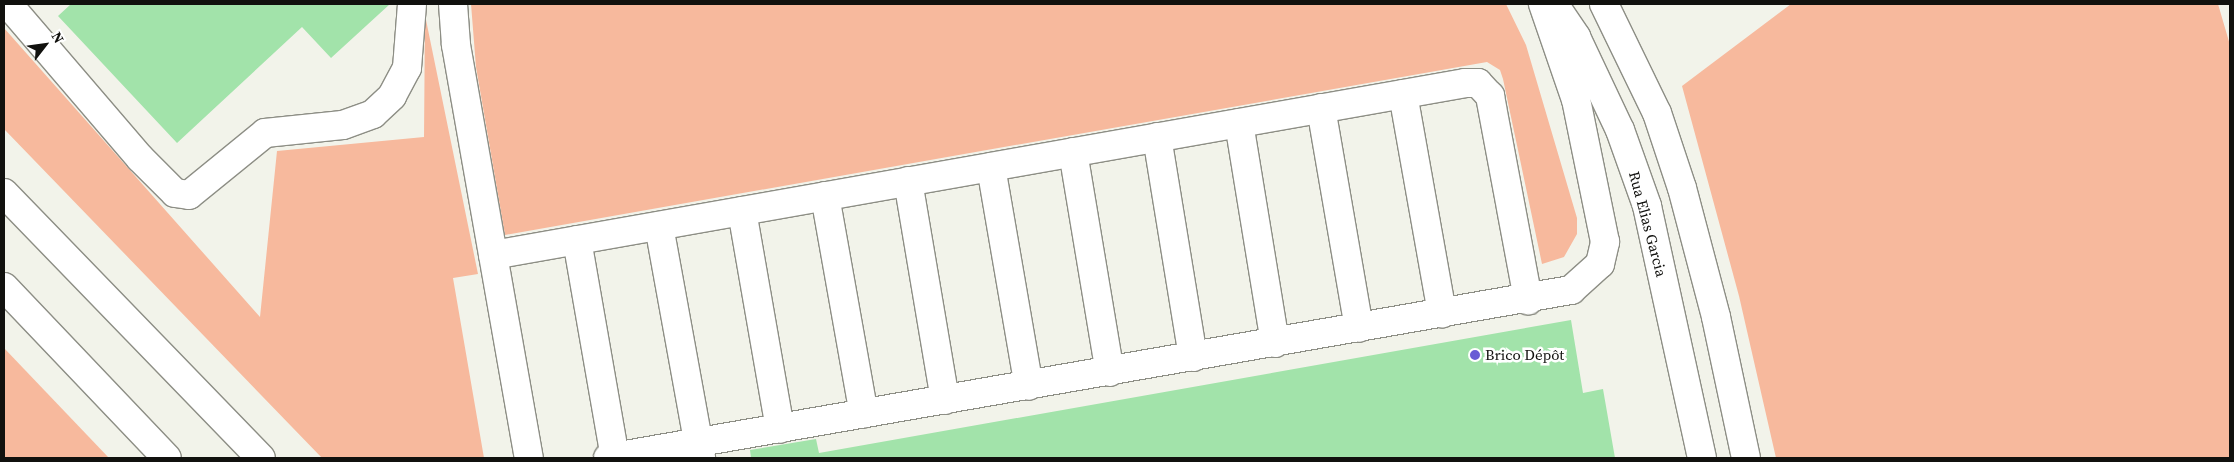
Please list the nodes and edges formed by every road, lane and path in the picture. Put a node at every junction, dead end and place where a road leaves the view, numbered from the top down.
1 (8, 4) edge
2 (412, 4) edge
3 (453, 4) edge
4 (1543, 4) edge
5 (1554, 4) edge
6 (1604, 4) edge
7 (1403, 94) junction
8 (1320, 108) junction
9 (1239, 123) junction
10 (1157, 137) junction
11 (1073, 152) junction
12 (991, 167) junction
13 (908, 181) junction
14 (4, 193) edge
15 (825, 196) junction
16 (742, 211) junction
17 (659, 226) junction
18 (577, 240) junction
19 (493, 255) junction
20 (4, 287) edge
21 (1528, 300) junction
22 (1442, 314) junction
23 (1359, 328) junction
24 (1275, 343) junction
25 (1193, 357) junction
26 (1110, 372) junction
27 (1029, 386) junction
28 (945, 400) junction
29 (864, 414) junction
30 (780, 429) junction
31 (700, 450) edge
32 (167, 458) edge
33 (261, 458) edge
34 (529, 458) edge
35 (613, 458) edge
36 (1702, 458) edge
37 (1746, 458) edge

1 - 2 main road
3 - 19 main road
4 - 21 main road
5 - 36 main road, Rua Elias Garcia
6 - 37 main road
7 - 8 main road
7 - 21 main road
7 - 22 main road
8 - 9 main road
8 - 23 main road
9 - 10 main road
9 - 24 main road
10 - 11 main road
10 - 25 main road
11 - 12 main road
11 - 26 main road
12 - 13 main road
12 - 27 main road
13 - 15 main road
13 - 28 main road
14 - 33 main road
15 - 16 main road
15 - 29 main road
16 - 17 main road
16 - 30 main road
17 - 18 main road
17 - 31 main road
18 - 19 main road
18 - 35 main road
19 - 34 main road
20 - 32 main road
21 - 22 main road
22 - 23 main road
23 - 24 main road
24 - 25 main road
25 - 26 main road
26 - 27 main road
27 - 28 main road
28 - 29 main road
29 - 30 main road
30 - 31 main road
31 - 35 main road

